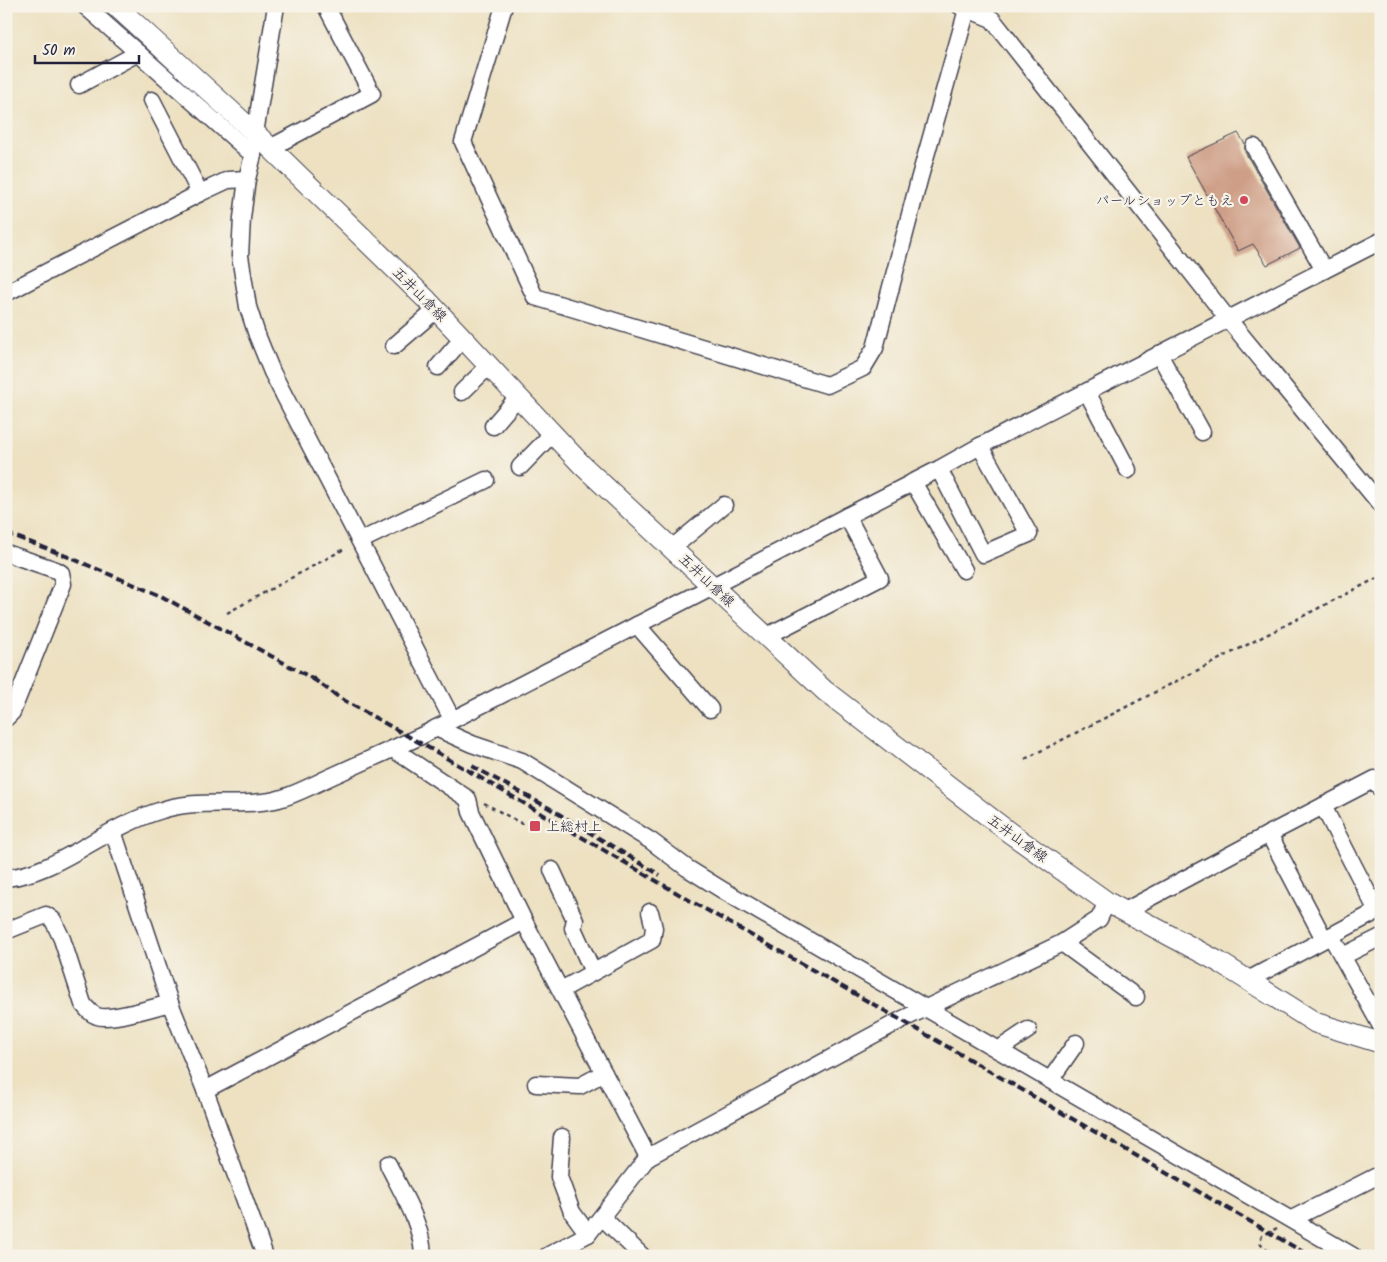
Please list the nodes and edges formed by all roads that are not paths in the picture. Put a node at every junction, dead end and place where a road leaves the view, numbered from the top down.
1 (85, 6) edge
2 (116, 6) edge
3 (276, 6) edge
4 (326, 6) edge
5 (504, 6) edge
6 (965, 7) edge
7 (138, 53) junction
8 (79, 85) dead end
9 (152, 100) dead end
10 (255, 133) junction
11 (1254, 147) dead end
12 (262, 152) junction
13 (247, 179) junction
14 (200, 193) junction
15 (1381, 241) edge
16 (1324, 270) junction
17 (6, 293) edge
18 (436, 310) junction
19 (1228, 319) junction
20 (463, 338) junction
21 (394, 346) dead end
22 (1159, 354) junction
23 (489, 366) junction
24 (438, 367) dead end
25 (462, 392) dead end
26 (1087, 392) junction
27 (518, 397) junction
28 (493, 426) dead end
29 (1202, 432) dead end
30 (552, 434) junction
31 (980, 446) junction
32 (520, 467) dead end
33 (939, 469) junction
34 (1128, 470) dead end
35 (486, 480) dead end
36 (913, 482) junction
37 (724, 505) dead end
38 (1381, 505) edge
39 (847, 516) junction
40 (360, 541) junction
41 (672, 548) junction
42 (6, 553) edge
43 (964, 570) dead end
44 (714, 586) junction
45 (636, 625) junction
46 (767, 636) junction
47 (710, 709) dead end
48 (6, 718) edge
49 (452, 719) junction
50 (436, 728) junction
51 (393, 749) junction
52 (1381, 790) edge
53 (1323, 806) junction
54 (113, 831) junction
55 (1269, 834) junction
56 (552, 870) dead end
57 (6, 878) edge
58 (1115, 907) junction
59 (1379, 910) edge
60 (650, 912) dead end
61 (524, 921) junction
62 (6, 931) edge
63 (1328, 937) junction
64 (1381, 937) edge
65 (1062, 943) junction
66 (1343, 956) junction
67 (593, 972) junction
68 (1248, 980) junction
69 (561, 990) junction
70 (1136, 997) dead end
71 (170, 1003) junction
72 (925, 1008) junction
73 (1381, 1026) edge
74 (1028, 1030) dead end
75 (1076, 1043) dead end
76 (1381, 1043) edge
77 (998, 1050) junction
78 (604, 1073) junction
79 (1050, 1079) junction
80 (536, 1084) dead end
81 (205, 1090) junction
82 (562, 1137) dead end
83 (648, 1157) junction
84 (388, 1164) dead end
85 (1381, 1174) edge
86 (602, 1217) junction
87 (1292, 1219) junction
88 (588, 1234) junction
89 (265, 1256) edge
90 (423, 1256) edge
91 (547, 1256) edge
92 (642, 1256) edge
93 (1353, 1256) edge

1 - 7 street
2 - 10 main road, 五井山倉線
3 - 10 street
4 - 12 street
5 - 6 street
6 - 19 street
7 - 8 street
7 - 12 street
9 - 14 street
10 - 12 main road, 五井山倉線
11 - 16 street
12 - 13 street
12 - 18 main road, 五井山倉線
13 - 14 street
13 - 40 street
14 - 17 street
15 - 16 street
16 - 19 street
18 - 20 main road, 五井山倉線
18 - 21 street
19 - 22 street
19 - 38 street
20 - 23 main road, 五井山倉線
20 - 24 street
22 - 26 street
22 - 29 street
23 - 25 street
23 - 27 main road, 五井山倉線
26 - 31 street
26 - 34 street
27 - 28 street
27 - 30 main road, 五井山倉線
30 - 32 street
30 - 41 main road, 五井山倉線
31 - 33 street
31 - 33 street
33 - 36 street
35 - 40 street
36 - 39 street
36 - 43 street
37 - 41 street
39 - 44 street
39 - 46 street
40 - 49 street
41 - 44 main road, 五井山倉線
42 - 48 street
44 - 45 street
44 - 46 main road, 五井山倉線
45 - 47 street
45 - 49 street
46 - 58 main road, 五井山倉線
49 - 50 street
50 - 51 street
50 - 72 street
51 - 54 street
51 - 61 street
52 - 53 street
53 - 55 street
53 - 59 street
54 - 57 street
54 - 71 street
55 - 58 street
55 - 63 street
56 - 67 street
58 - 65 street
58 - 68 main road, 五井山倉線
59 - 63 street
60 - 67 street
61 - 69 street
61 - 81 street
62 - 71 street
63 - 66 street
63 - 68 street
64 - 66 street
65 - 70 street
65 - 72 street
66 - 73 street
67 - 69 street
68 - 76 main road, 五井山倉線
69 - 78 street
71 - 81 street
72 - 77 street
72 - 83 street
74 - 77 street
75 - 79 street
77 - 79 street
78 - 80 street
78 - 83 street
79 - 87 street
81 - 89 street
82 - 88 street
83 - 86 street
84 - 90 street
85 - 87 street
86 - 88 street
86 - 92 street
87 - 93 street
88 - 91 street

